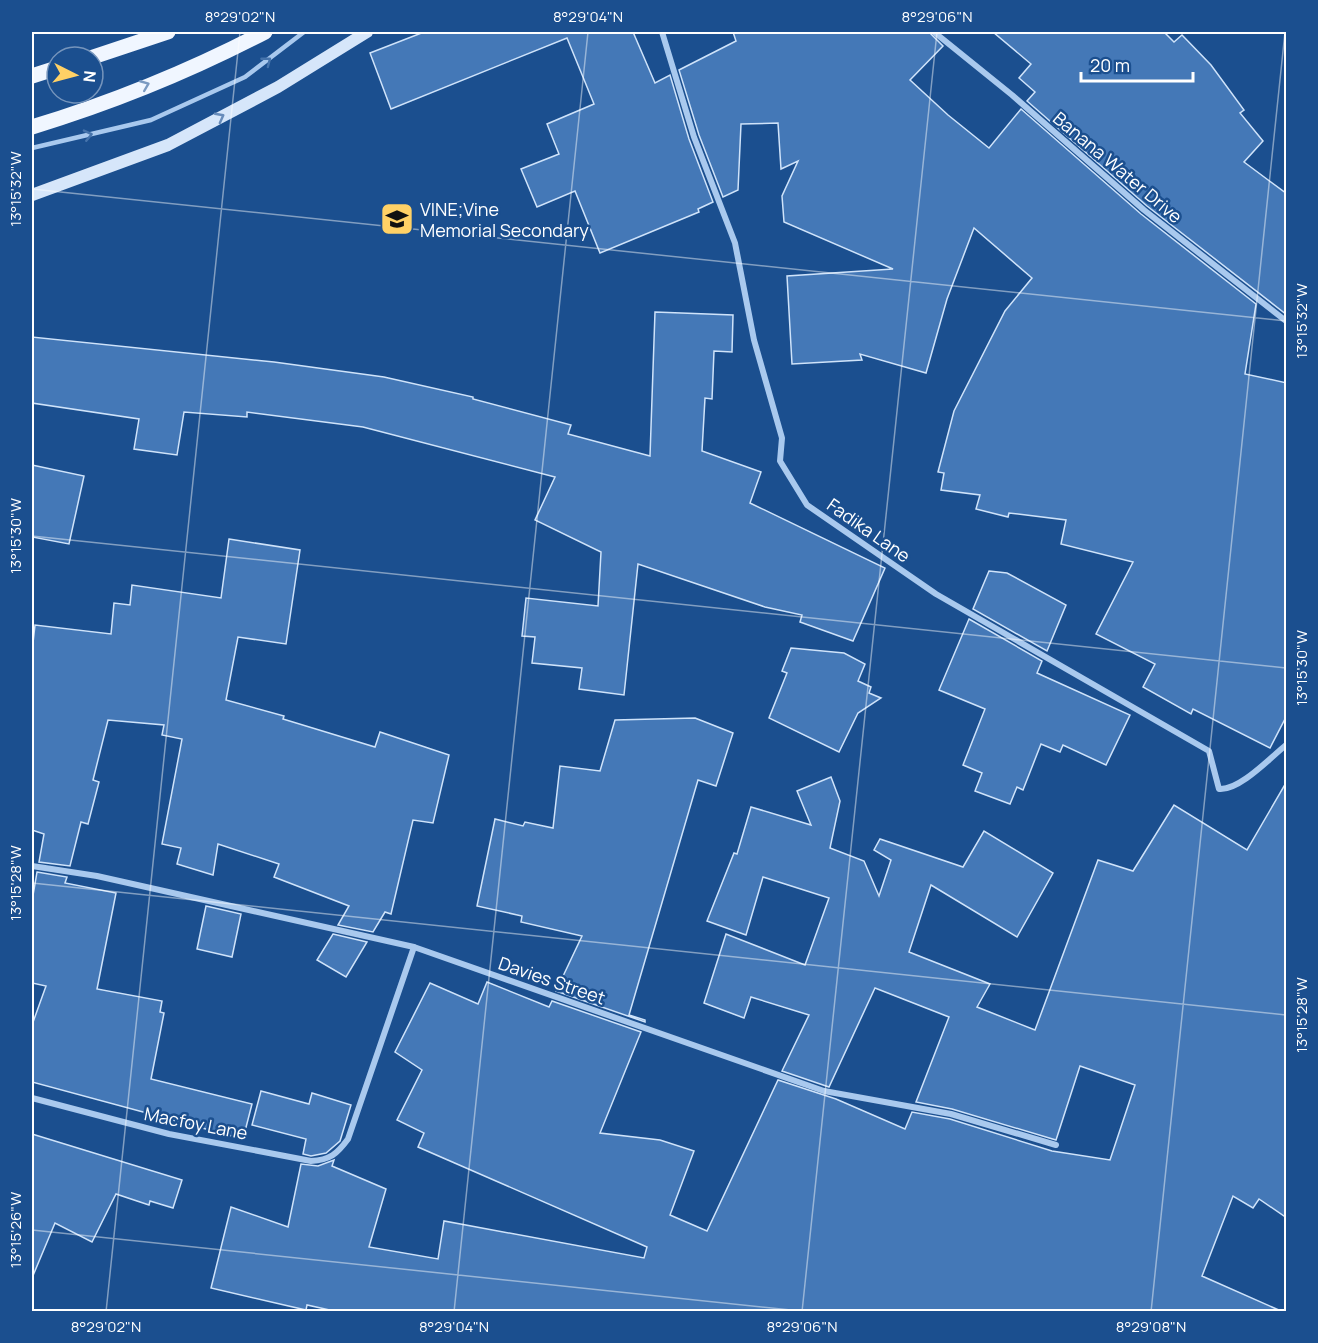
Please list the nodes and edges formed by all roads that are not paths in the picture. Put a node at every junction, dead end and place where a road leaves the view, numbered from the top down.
1 (168, 32) edge
2 (265, 32) edge
3 (304, 32) edge
4 (367, 32) edge
5 (662, 32) edge
6 (934, 32) edge
7 (105, 53) edge
8 (32, 127) edge
9 (32, 148) edge
10 (32, 195) edge
11 (1287, 321) edge
12 (1287, 745) edge
13 (32, 866) edge
14 (414, 947) junction
15 (32, 1098) edge
16 (1056, 1145) dead end

1 - 7 main road
8 -> 2 main road
9 -> 3 lane
10 -> 4 main road
5 - 12 street, Fadika Lane
6 - 11 street, Banana Water Drive
13 - 14 street, Davies Street
14 - 15 street, Macfoy Lane
14 - 16 street, Davies Street

